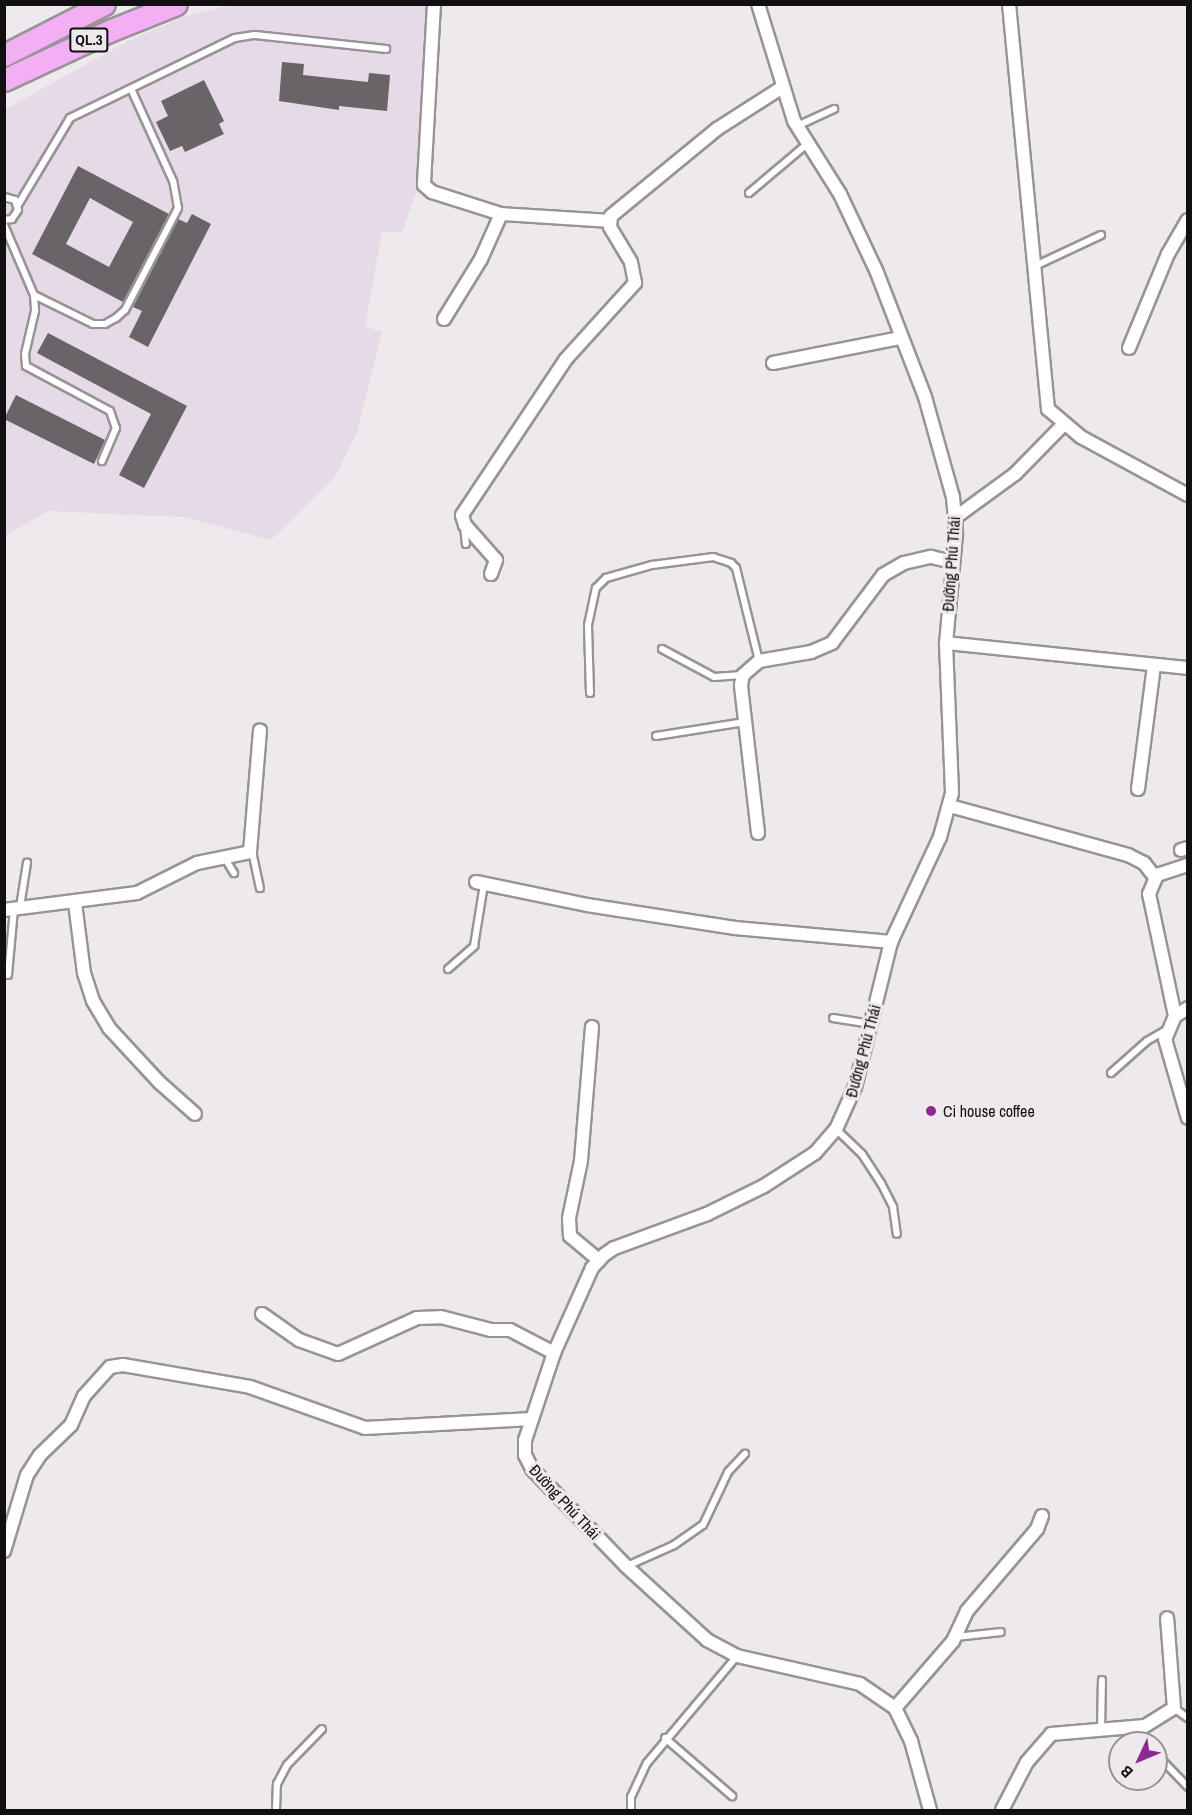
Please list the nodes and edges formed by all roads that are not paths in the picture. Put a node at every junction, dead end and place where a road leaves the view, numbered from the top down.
1 (176, 4) edge
2 (434, 4) edge
3 (758, 4) edge
4 (1009, 4) edge
5 (96, 6) edge
6 (386, 49) dead end
7 (4, 55) edge
8 (4, 80) edge
9 (781, 88) junction
10 (131, 89) junction
11 (834, 109) dead end
12 (797, 126) junction
13 (807, 144) junction
14 (749, 193) dead end
15 (4, 197) edge
16 (18, 205) junction
17 (501, 214) junction
18 (4, 219) edge
19 (1188, 220) edge
20 (609, 222) junction
21 (4, 225) edge
22 (1101, 235) dead end
23 (1034, 267) junction
24 (34, 295) junction
25 (444, 319) dead end
26 (901, 338) junction
27 (1129, 348) dead end
28 (773, 363) dead end
29 (1063, 424) junction
30 (102, 461) dead end
31 (1188, 495) edge
32 (956, 517) junction
33 (465, 525) junction
34 (466, 544) dead end
35 (952, 562) junction
36 (491, 574) dead end
37 (946, 643) junction
38 (662, 649) dead end
39 (759, 661) junction
40 (1154, 665) junction
41 (1188, 668) edge
42 (743, 675) junction
43 (590, 693) dead end
44 (745, 722) junction
45 (260, 730) dead end
46 (656, 736) dead end
47 (1138, 789) dead end
48 (950, 806) junction
49 (758, 833) dead end
50 (252, 850) junction
51 (223, 857) junction
52 (27, 863) dead end
53 (1188, 865) edge
54 (234, 873) dead end
55 (1155, 877) junction
56 (480, 883) joint
57 (260, 888) dead end
58 (75, 903) junction
59 (13, 909) edge
60 (891, 942) junction
61 (448, 969) dead end
62 (8, 975) dead end
63 (1188, 1008) edge
64 (1175, 1016) junction
65 (833, 1017) dead end
66 (870, 1024) junction
67 (592, 1027) dead end
68 (1168, 1029) junction
69 (1112, 1073) dead end
70 (195, 1114) dead end
71 (1188, 1118) edge
72 (836, 1129) junction
73 (897, 1234) dead end
74 (599, 1260) junction
75 (262, 1314) dead end
76 (554, 1353) junction
77 (532, 1419) junction
78 (745, 1454) dead end
79 (1042, 1516) dead end
80 (4, 1551) edge
81 (626, 1566) junction
82 (1167, 1618) dead end
83 (1001, 1632) dead end
84 (956, 1637) junction
85 (736, 1656) junction
86 (1102, 1680) dead end
87 (896, 1708) junction
88 (1174, 1708) junction
89 (1188, 1718) edge
90 (1131, 1728) junction
91 (322, 1729) dead end
92 (1101, 1731) junction
93 (1134, 1731) edge
94 (665, 1738) junction
95 (1168, 1766) edge
96 (1188, 1787) edge
97 (732, 1796) dead end
98 (276, 1810) edge
99 (631, 1810) edge
100 (929, 1810) edge
101 (1002, 1810) edge

1 - 8 highway, QL.3
2 - 17 street
3 - 9 street, Đường Phú Thái
4 - 23 street
5 - 7 highway, QL.3
6 - 10 lane
9 - 12 street, Đường Phú Thái
9 - 20 street
10 - 16 lane
10 - 24 lane
11 - 12 lane
12 - 13 street, Đường Phú Thái
13 - 14 lane
13 - 26 street, Đường Phú Thái
15 - 16 lane
16 - 18 lane
17 - 20 street
17 - 25 street
19 - 27 street
20 - 33 street
21 - 24 lane
22 - 23 lane
23 - 29 street
24 - 30 lane
26 - 28 street
26 - 32 street, Đường Phú Thái
29 - 31 street
29 - 32 street
32 - 35 street, Đường Phú Thái
33 - 34 lane
33 - 36 street
35 - 37 street, Đường Phú Thái
35 - 39 street
37 - 40 street
37 - 48 street, Đường Phú Thái
38 - 42 lane
39 - 42 street
39 - 43 lane
40 - 41 street
40 - 47 street
42 - 44 street
44 - 46 lane
44 - 49 street
45 - 50 street
48 - 55 street
48 - 60 street, Đường Phú Thái
50 - 51 street
50 - 57 lane
51 - 54 lane
51 - 58 street
52 - 59 lane
53 - 55 street
55 - 64 street
56 - 60 street
56 - 61 lane
58 - 59 street
58 - 70 street
59 - 62 lane
60 - 66 street, Đường Phú Thái
63 - 64 street
64 - 68 street
65 - 66 lane
66 - 72 street, Đường Phú Thái
67 - 74 street
68 - 69 lane
68 - 71 street
72 - 73 lane
72 - 74 street, Đường Phú Thái
74 - 76 street, Đường Phú Thái
75 - 76 street
76 - 77 street, Đường Phú Thái
77 - 80 street
77 - 81 street, Đường Phú Thái
78 - 81 lane
79 - 84 street
81 - 85 street, Đường Phú Thái
82 - 88 street
83 - 84 lane
84 - 87 street
85 - 87 street, Đường Phú Thái
85 - 94 lane
86 - 92 lane
87 - 100 street
88 - 89 lane
88 - 90 street
90 - 92 street
90 - 93 lane
91 - 98 lane
92 - 101 street
94 - 97 lane
94 - 99 lane
95 - 96 lane

